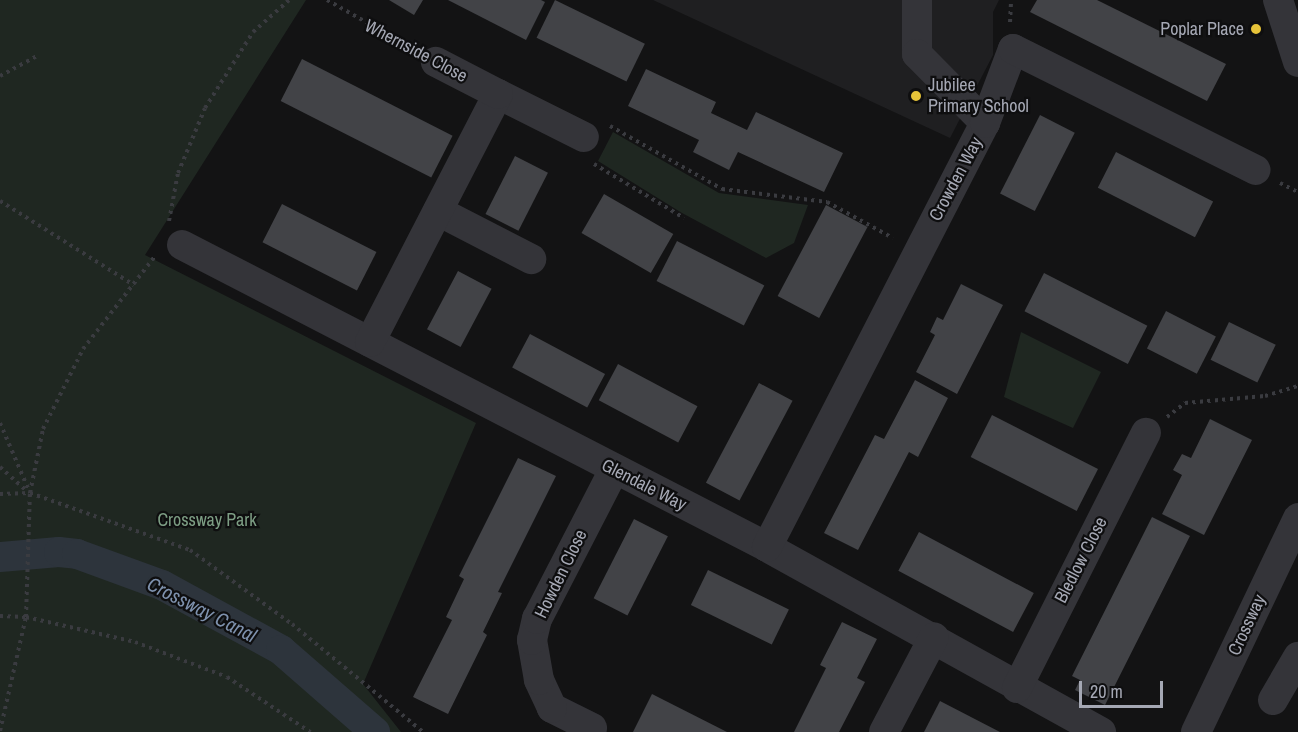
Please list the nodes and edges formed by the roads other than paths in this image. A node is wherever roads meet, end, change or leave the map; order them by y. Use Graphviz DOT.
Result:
graph roads {
  1 [pos="917,0"];
  2 [pos="1278,0"];
  3 [pos="436,62"];
  4 [pos="1298,62"];
  5 [pos="498,94"];
  6 [pos="985,123"];
  7 [pos="592,141"];
  8 [pos="1256,170"];
  9 [pos="438,211"];
  10 [pos="170,240"];
  11 [pos="531,259"];
  12 [pos="370,342"];
  13 [pos="1146,432"];
  14 [pos="614,470"];
  15 [pos="1298,518"];
  16 [pos="767,547"];
  17 [pos="934,637"];
  18 [pos="1298,657"];
  19 [pos="1017,688"];
  20 [pos="1273,700"];
  21 [pos="592,728"];
  22 [pos="884,732"];
  23 [pos="1101,732"];
  24 [pos="1197,732"];
  1 -- 6 [label="street"];
  2 -- 4 [label="street"];
  3 -- 5 [label="street, Whernside Close"];
  5 -- 7 [label="street, Whernside Close"];
  5 -- 9 [label="street"];
  6 -- 8 [label="street, Crowden Way"];
  6 -- 16 [label="street, Crowden Way"];
  9 -- 11 [label="street"];
  9 -- 12 [label="street"];
  10 -- 12 [label="street, Glendale Way"];
  12 -- 14 [label="street, Glendale Way"];
  13 -- 19 [label="street, Bledlow Close"];
  14 -- 16 [label="street, Glendale Way"];
  14 -- 21 [label="street, Howden Close"];
  15 -- 24 [label="street, Crossway"];
  16 -- 17 [label="street, Glendale Way"];
  17 -- 19 [label="street, Glendale Way"];
  17 -- 22 [label="street"];
  18 -- 20 [label="street"];
  19 -- 23 [label="street, Glendale Way"];
}
